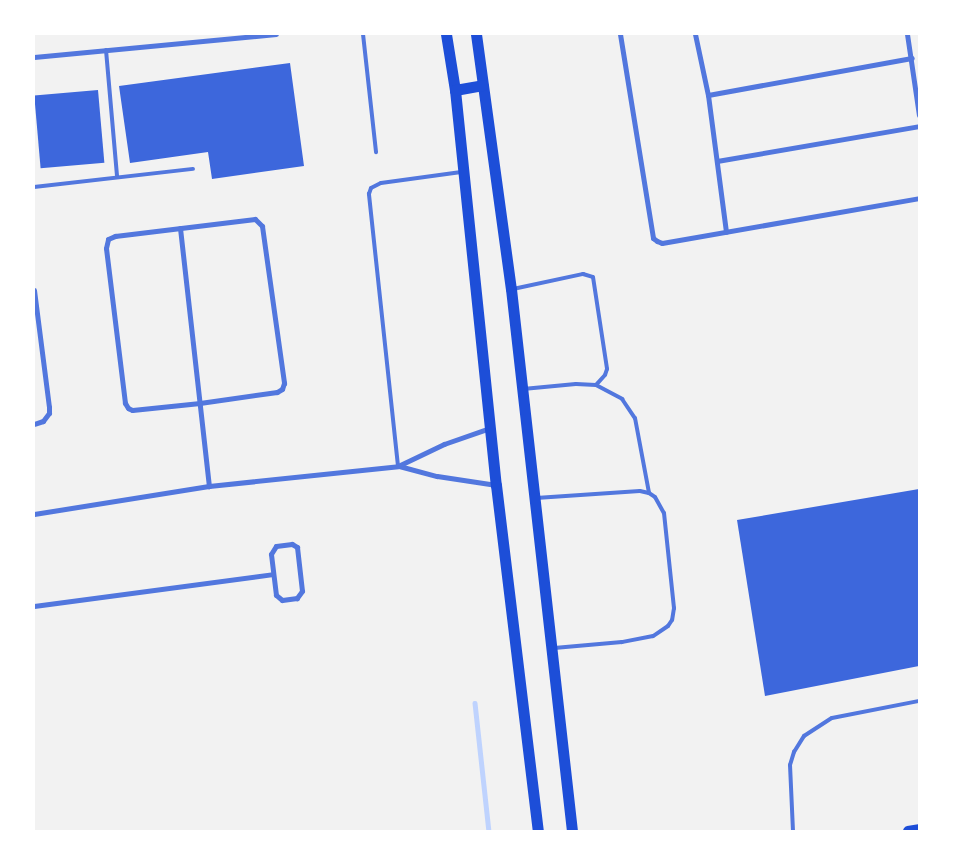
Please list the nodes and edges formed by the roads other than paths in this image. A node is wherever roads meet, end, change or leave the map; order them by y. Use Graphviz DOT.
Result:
graph roads {
  1 [pos="276,34"];
  2 [pos="363,34"];
  3 [pos="446,34"];
  4 [pos="476,34"];
  5 [pos="620,34"];
  6 [pos="695,34"];
  7 [pos="907,34"];
  8 [pos="106,50"];
  9 [pos="34,57"];
  10 [pos="912,58"];
  11 [pos="483,85"];
  12 [pos="455,90"];
  13 [pos="708,95"];
  14 [pos="919,115"];
  15 [pos="919,126"];
  16 [pos="376,152"];
  17 [pos="717,161"];
  18 [pos="193,169"];
  19 [pos="464,172"];
  20 [pos="117,177"];
  21 [pos="34,187"];
  22 [pos="919,198"];
  23 [pos="180,228"];
  24 [pos="726,232"];
  25 [pos="511,289"];
  26 [pos="34,290"];
  27 [pos="596,385"];
  28 [pos="521,389"];
  29 [pos="200,403"];
  30 [pos="34,424"];
  31 [pos="491,428"];
  32 [pos="398,466"];
  33 [pos="496,485"];
  34 [pos="209,486"];
  35 [pos="649,493"];
  36 [pos="534,498"];
  37 [pos="34,514"];
  38 [pos="273,574"];
  39 [pos="34,606"];
  40 [pos="551,648"];
  41 [pos="919,701"];
  42 [pos="919,830"];
  43 [pos="538,831"];
  44 [pos="572,831"];
  45 [pos="793,831"];
  46 [pos="908,831"];
  1 -- 8 [label="street"];
  2 -- 16 [label="lane"];
  3 -- 12 [label="highway"];
  4 -- 11 [label="highway"];
  5 -- 24 [label="street"];
  6 -- 13 [label="street"];
  7 -- 10 [label="street"];
  8 -- 9 [label="street"];
  8 -- 20 [label="lane"];
  10 -- 13 [label="street"];
  10 -- 14 [label="street"];
  11 -- 12 [label="highway"];
  11 -- 25 [label="highway"];
  12 -- 19 [label="highway"];
  13 -- 17 [label="street"];
  15 -- 17 [label="street"];
  17 -- 24 [label="street"];
  18 -- 20 [label="lane"];
  19 -- 31 [label="highway"];
  19 -- 32 [label="lane"];
  20 -- 21 [label="lane"];
  22 -- 24 [label="street"];
  23 -- 29 [label="street"];
  23 -- 29 [label="street"];
  23 -- 29 [label="street"];
  25 -- 27 [label="lane"];
  25 -- 28 [label="highway"];
  26 -- 30 [label="street"];
  27 -- 28 [label="lane"];
  27 -- 35 [label="lane"];
  28 -- 36 [label="highway"];
  29 -- 34 [label="street"];
  31 -- 32 [label="street"];
  31 -- 33 [label="highway"];
  32 -- 33 [label="street"];
  32 -- 34 [label="street"];
  33 -- 43 [label="highway"];
  34 -- 37 [label="street"];
  35 -- 36 [label="lane"];
  35 -- 40 [label="lane"];
  36 -- 40 [label="highway"];
  38 -- 38 [label="street"];
  38 -- 39 [label="street"];
  40 -- 44 [label="highway"];
  41 -- 45 [label="lane"];
  42 -- 46 [label="main road"];
}
